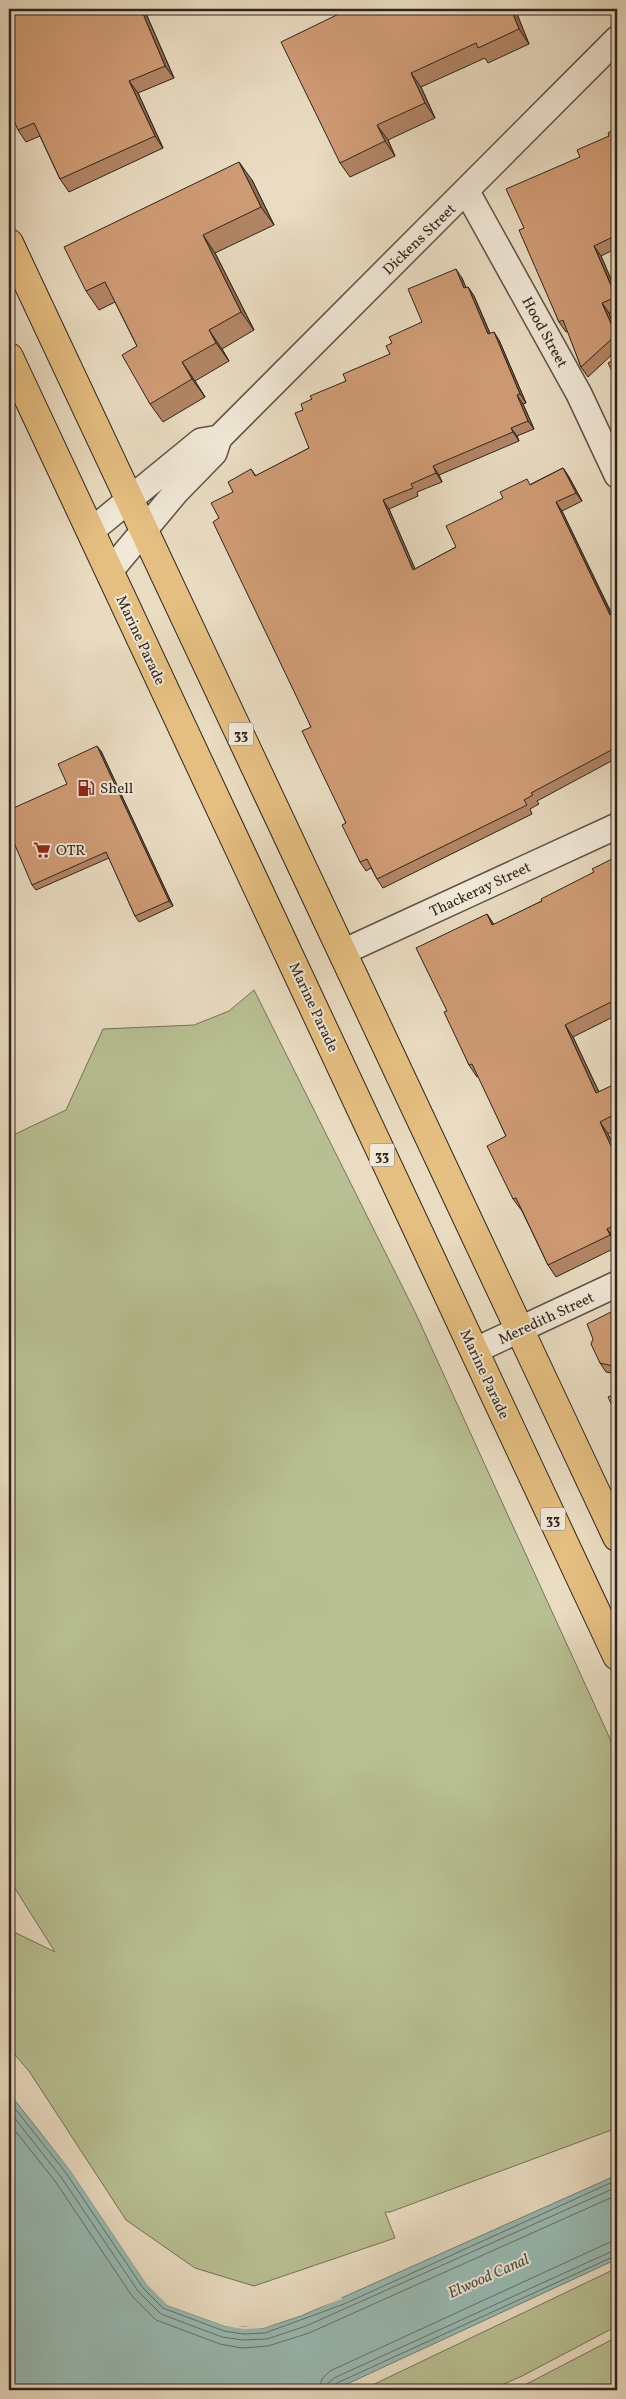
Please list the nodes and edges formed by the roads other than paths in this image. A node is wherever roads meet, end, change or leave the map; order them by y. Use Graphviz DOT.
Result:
graph roads {
  1 [pos="617,39"];
  2 [pos="467,192"];
  3 [pos="9,243"];
  4 [pos="9,358"];
  5 [pos="617,475"];
  6 [pos="171,481"];
  7 [pos="130,499"];
  8 [pos="144,529"];
  9 [pos="91,531"];
  10 [pos="110,571"];
  11 [pos="617,826"];
  12 [pos="343,952"];
  13 [pos="617,1284"];
  14 [pos="520,1330"];
  15 [pos="474,1352"];
  16 [pos="617,1537"];
  17 [pos="617,1656"];
  1 -- 2 [label="street, Dickens Street"];
  2 -- 5 [label="street, Hood Street"];
  2 -- 6 [label="street, Dickens Street"];
  3 -- 7 [label="main road, 33"];
  4 -- 9 [label="main road, Marine Parade / 33"];
  6 -- 7 [label="street, Dickens Street"];
  6 -- 8 [label="street, Dickens Street"];
  7 -- 8 [label="main road, 33"];
  7 -- 9 [label="street, Dickens Street"];
  8 -- 10 [label="street, Dickens Street"];
  8 -- 12 [label="main road, 33"];
  9 -- 10 [label="main road, Marine Parade / 33"];
  10 -- 15 [label="main road, Marine Parade / 33"];
  11 -- 12 [label="street, Thackeray Street"];
  12 -- 14 [label="main road, 33"];
  13 -- 14 [label="street, Meredith Street"];
  14 -- 15 [label="street, Meredith Street"];
  14 -- 16 [label="main road, 33"];
  15 -- 17 [label="main road, Marine Parade / 33"];
}
